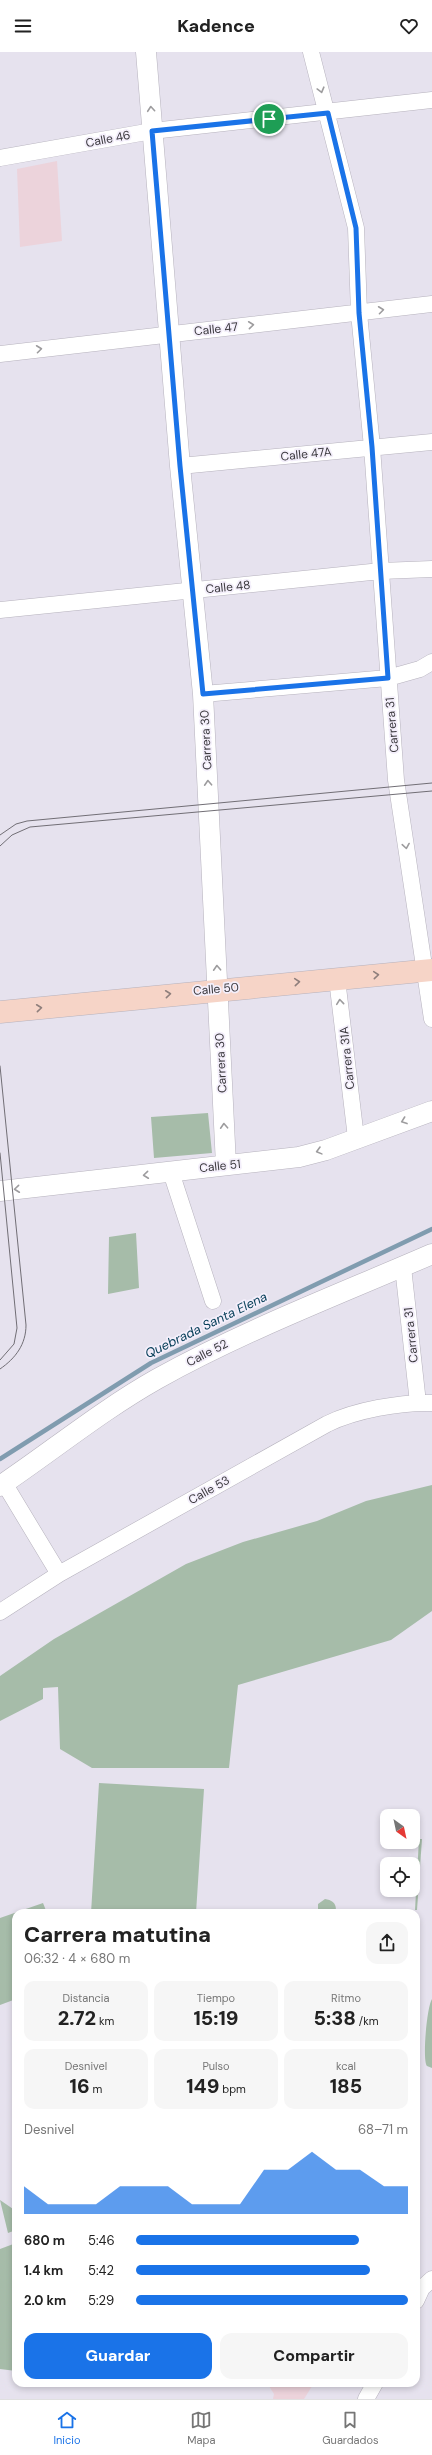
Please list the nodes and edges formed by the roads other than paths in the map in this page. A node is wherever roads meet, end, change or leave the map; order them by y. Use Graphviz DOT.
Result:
graph roads {
  1 [pos="146,52"];
  2 [pos="311,52"];
  3 [pos="432,100"];
  4 [pos="328,113"];
  5 [pos="152,131"];
  6 [pos="0,158"];
  7 [pos="432,304"];
  8 [pos="359,313"];
  9 [pos="170,334"];
  10 [pos="0,354"];
  11 [pos="432,442"];
  12 [pos="372,447"];
  13 [pos="180,466"];
  14 [pos="432,569"];
  15 [pos="381,571"];
  16 [pos="193,591"];
  17 [pos="0,610"];
  18 [pos="432,662"];
  19 [pos="388,678"];
  20 [pos="203,694"];
  21 [pos="428,970"];
  22 [pos="338,979"];
  23 [pos="218,989"];
  24 [pos="0,1012"];
  25 [pos="432,1019"];
  26 [pos="432,1110"];
  27 [pos="356,1138"];
  28 [pos="226,1165"];
  29 [pos="171,1172"];
  30 [pos="0,1191"];
  31 [pos="432,1254"];
  32 [pos="403,1267"];
  33 [pos="213,1301"];
  34 [pos="425,1403"];
  35 [pos="2,1485"];
  36 [pos="59,1574"];
  37 [pos="0,1612"];
  38 [pos="432,2279"];
  39 [pos="420,2292"];
  40 [pos="373,2387"];
  41 [pos="366,2399"];
  5 -- 1 [label="street, Carrera 30, one-way"];
  2 -- 4 [label="street, Carrera 31, one-way"];
  3 -- 4 [label="street, Calle 46"];
  4 -- 5 [label="street, Calle 46"];
  4 -- 8 [label="street, Carrera 31"];
  5 -- 6 [label="street, Calle 46"];
  5 -- 9 [label="street, Carrera 30"];
  8 -- 7 [label="street, Calle 47, one-way"];
  9 -- 8 [label="street, Calle 47, one-way"];
  8 -- 12 [label="street, Carrera 31"];
  10 -- 9 [label="street, Calle 47, one-way"];
  9 -- 13 [label="street, Carrera 30"];
  11 -- 12 [label="street, Calle 47A"];
  12 -- 13 [label="street, Calle 47A"];
  12 -- 15 [label="street, Carrera 31"];
  13 -- 16 [label="street, Carrera 30"];
  14 -- 15 [label="street, Calle 48"];
  15 -- 16 [label="street, Calle 48"];
  15 -- 19 [label="street, Carrera 31"];
  16 -- 17 [label="street, Calle 48"];
  16 -- 20 [label="street, Carrera 30"];
  18 -- 19 [label="street"];
  19 -- 20 [label="street"];
  19 -- 21 [label="street, Carrera 31, one-way"];
  23 -- 20 [label="street, Carrera 30, one-way"];
  22 -- 21 [label="main road, Calle 50, one-way"];
  21 -- 25 [label="street, Carrera 31"];
  23 -- 22 [label="main road, Calle 50, one-way"];
  27 -- 22 [label="street, Carrera 31A, one-way"];
  24 -- 23 [label="main road, Calle 50, one-way"];
  28 -- 23 [label="street, Carrera 30, one-way"];
  26 -- 27 [label="street, Calle 51, one-way"];
  27 -- 28 [label="street, Calle 51, one-way"];
  28 -- 29 [label="street, Calle 51"];
  29 -- 30 [label="street, Calle 51, one-way"];
  29 -- 33 [label="street"];
  31 -- 32 [label="street, Calle 52"];
  32 -- 34 [label="street, Carrera 31"];
  32 -- 35 [label="street, Calle 52"];
  34 -- 36 [label="street, Calle 53"];
  35 -- 36 [label="street"];
  36 -- 37 [label="street, Calle 53"];
  38 -- 39 [label="street"];
  40 -- 41 [label="street"];
}
